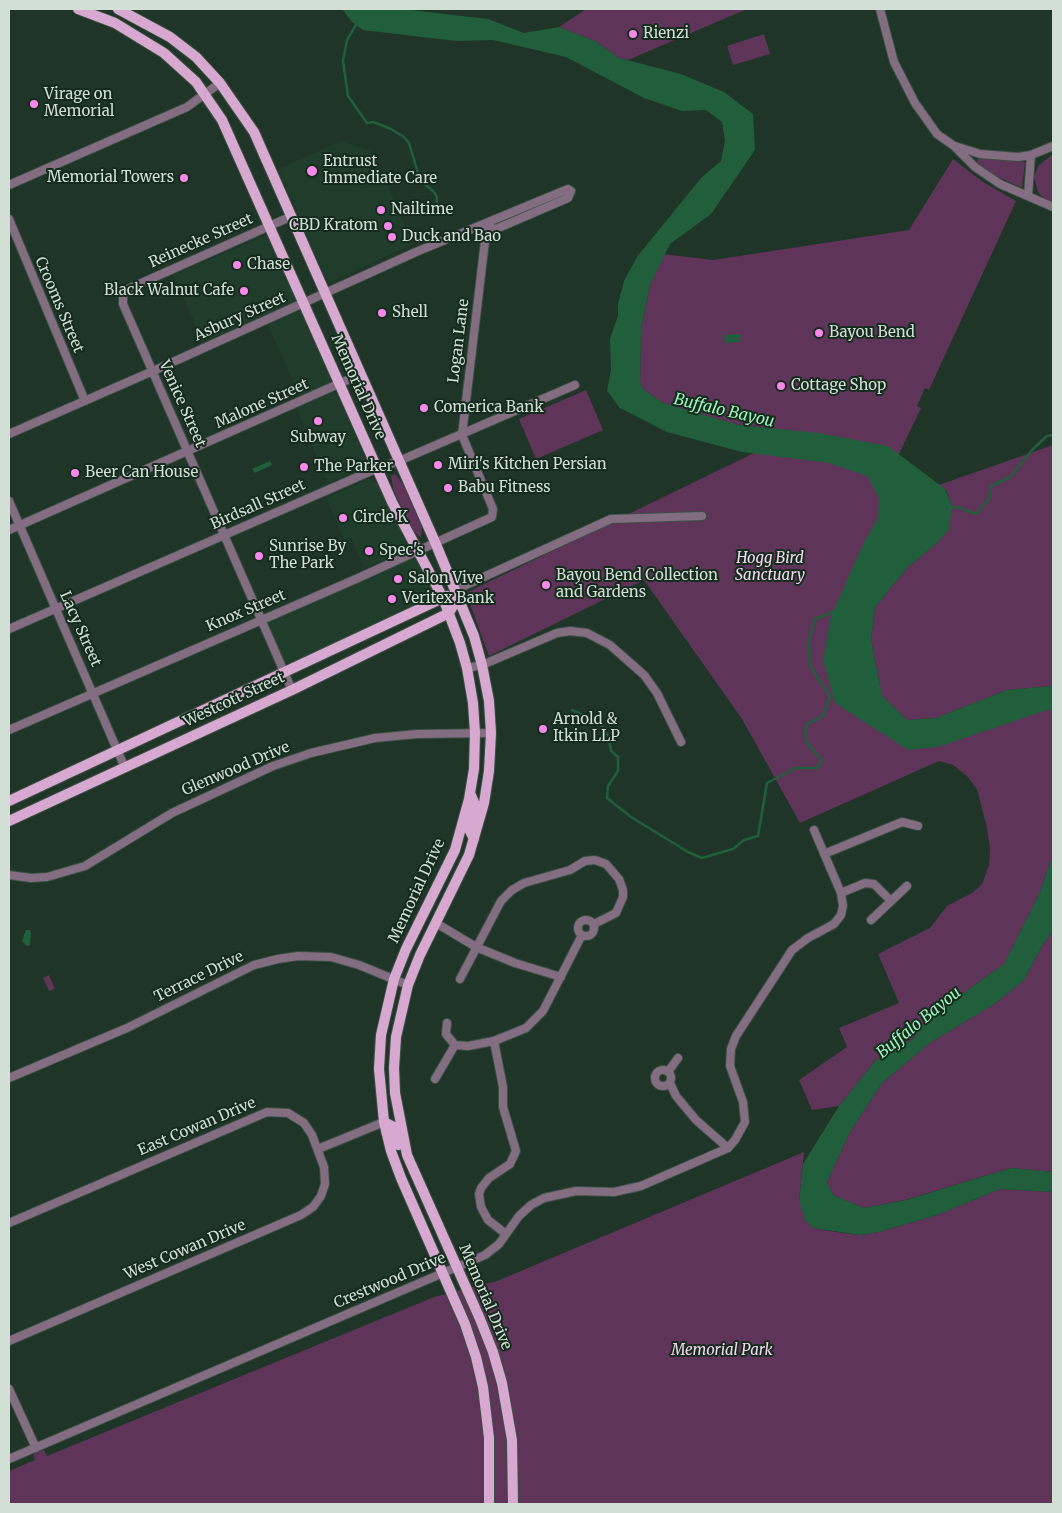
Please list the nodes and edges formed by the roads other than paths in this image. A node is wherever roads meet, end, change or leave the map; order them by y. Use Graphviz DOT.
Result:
graph roads {
  1 [pos="78,9"];
  2 [pos="118,9"];
  3 [pos="880,9"];
  4 [pos="220,83"];
  5 [pos="206,94"];
  6 [pos="954,146"];
  7 [pos="1053,146"];
  8 [pos="1031,155"];
  9 [pos="9,185"];
  10 [pos="1028,196"];
  11 [pos="537,206"];
  12 [pos="1053,207"];
  13 [pos="292,216"];
  14 [pos="9,219"];
  15 [pos="484,225"];
  16 [pos="271,226"];
  17 [pos="326,293"];
  18 [pos="122,294"];
  19 [pos="305,303"];
  20 [pos="152,371"];
  21 [pos="361,374"];
  22 [pos="340,384"];
  23 [pos="575,385"];
  24 [pos="85,401"];
  25 [pos="9,434"];
  26 [pos="462,435"];
  27 [pos="188,452"];
  28 [pos="399,461"];
  29 [pos="378,468"];
  30 [pos="9,501"];
  31 [pos="493,515"];
  32 [pos="702,516"];
  33 [pos="20,525"];
  34 [pos="9,530"];
  35 [pos="224,536"];
  36 [pos="435,542"];
  37 [pos="418,550"];
  38 [pos="456,590"];
  39 [pos="443,598"];
  40 [pos="56,608"];
  41 [pos="449,613"];
  42 [pos="261,620"];
  43 [pos="9,629"];
  44 [pos="358,639"];
  45 [pos="366,654"];
  46 [pos="482,665"];
  47 [pos="467,668"];
  48 [pos="284,673"];
  49 [pos="292,690"];
  50 [pos="93,693"];
  51 [pos="9,730"];
  52 [pos="475,733"];
  53 [pos="491,733"];
  54 [pos="681,742"];
  55 [pos="118,751"];
  56 [pos="125,768"];
  57 [pos="470,793"];
  58 [pos="9,802"];
  59 [pos="9,821"];
  60 [pos="918,826"];
  61 [pos="814,830"];
  62 [pos="474,839"];
  63 [pos="824,854"];
  64 [pos="9,875"];
  65 [pos="907,886"];
  66 [pos="841,893"];
  67 [pos="891,901"];
  68 [pos="422,917"];
  69 [pos="871,920"];
  70 [pos="436,923"];
  71 [pos="594,924"];
  72 [pos="582,935"];
  73 [pos="476,947"];
  74 [pos="561,977"];
  75 [pos="394,979"];
  76 [pos="460,979"];
  77 [pos="408,985"];
  78 [pos="447,1023"];
  79 [pos="381,1035"];
  80 [pos="396,1037"];
  81 [pos="494,1041"];
  82 [pos="454,1045"];
  83 [pos="678,1058"];
  84 [pos="668,1072"];
  85 [pos="9,1078"];
  86 [pos="435,1078"];
  87 [pos="670,1083"];
  88 [pos="384,1122"];
  89 [pos="728,1148"];
  90 [pos="318,1149"];
  91 [pos="408,1156"];
  92 [pos="9,1223"];
  93 [pos="506,1234"];
  94 [pos="457,1267"];
  95 [pos="443,1273"];
  96 [pos="9,1341"];
  97 [pos="9,1389"];
  98 [pos="36,1448"];
  99 [pos="9,1459"];
  100 [pos="489,1504"];
  101 [pos="513,1504"];
  1 -- 5 [label="main road, Memorial Drive"];
  2 -- 4 [label="main road, Memorial Drive"];
  3 -- 6 [label="street"];
  4 -- 5 [label="street"];
  4 -- 13 [label="main road, Memorial Drive"];
  5 -- 9 [label="street"];
  5 -- 16 [label="main road, Memorial Drive"];
  6 -- 8 [label="street"];
  6 -- 10 [label="street"];
  7 -- 8 [label="street"];
  8 -- 10 [label="street"];
  10 -- 12 [label="street"];
  11 -- 15 [label="street, Asbury Street"];
  13 -- 16 [label="street, Reinecke Street"];
  13 -- 17 [label="main road, Memorial Drive"];
  14 -- 24 [label="street, Crooms Street"];
  15 -- 17 [label="street, Asbury Street"];
  15 -- 26 [label="street, Logan Lane"];
  16 -- 18 [label="street, Reinecke Street"];
  16 -- 19 [label="main road, Memorial Drive"];
  17 -- 19 [label="street, Asbury Street"];
  17 -- 21 [label="main road, Memorial Drive"];
  18 -- 20 [label="street, Venice Street"];
  19 -- 20 [label="street, Asbury Street"];
  19 -- 22 [label="main road, Memorial Drive"];
  20 -- 24 [label="street, Asbury Street"];
  20 -- 27 [label="street, Venice Street"];
  21 -- 22 [label="street, Malone Street"];
  21 -- 28 [label="main road, Memorial Drive"];
  22 -- 27 [label="street, Malone Street"];
  22 -- 29 [label="main road, Memorial Drive"];
  23 -- 26 [label="street, Birdsall Street"];
  24 -- 25 [label="street, Asbury Street"];
  26 -- 28 [label="street, Birdsall Street"];
  26 -- 31 [label="street, Logan Lane"];
  27 -- 33 [label="street, Malone Street"];
  27 -- 35 [label="street, Venice Street"];
  28 -- 29 [label="street, Birdsall Street"];
  28 -- 36 [label="main road, Memorial Drive"];
  29 -- 35 [label="street, Birdsall Street"];
  29 -- 37 [label="main road, Memorial Drive"];
  30 -- 33 [label="street, Lacy Street"];
  31 -- 36 [label="street, Knox Street"];
  32 -- 38 [label="street, Westcott Street"];
  33 -- 34 [label="street, Malone Street"];
  33 -- 40 [label="street, Lacy Street"];
  35 -- 40 [label="street, Birdsall Street"];
  35 -- 42 [label="street, Venice Street"];
  36 -- 37 [label="street, Knox Street"];
  36 -- 38 [label="main road, Memorial Drive"];
  37 -- 39 [label="main road, Memorial Drive"];
  37 -- 42 [label="street, Knox Street"];
  38 -- 39 [label="main road, Westcott Street"];
  38 -- 41 [label="main road"];
  38 -- 46 [label="main road, Memorial Drive"];
  39 -- 41 [label="main road, Memorial Drive"];
  39 -- 44 [label="main road, Westcott Street"];
  40 -- 43 [label="street, Birdsall Street"];
  40 -- 50 [label="street, Lacy Street"];
  41 -- 45 [label="main road, Westcott Street"];
  41 -- 47 [label="main road, Memorial Drive"];
  42 -- 48 [label="street, Venice Street"];
  42 -- 50 [label="street, Knox Street"];
  44 -- 45 [label="main road"];
  44 -- 48 [label="main road, Westcott Street"];
  45 -- 49 [label="main road, Westcott Street"];
  46 -- 47 [label="street"];
  46 -- 53 [label="main road, Memorial Drive"];
  46 -- 54 [label="street"];
  47 -- 52 [label="main road, Memorial Drive"];
  48 -- 49 [label="street, Venice Street"];
  48 -- 55 [label="main road, Westcott Street"];
  49 -- 56 [label="main road, Westcott Street"];
  50 -- 51 [label="street, Knox Street"];
  50 -- 55 [label="street, Lacy Street"];
  52 -- 53 [label="street, Glenwood Drive"];
  52 -- 57 [label="main road, Memorial Drive"];
  52 -- 64 [label="street, Glenwood Drive"];
  53 -- 62 [label="main road, Memorial Drive"];
  55 -- 56 [label="street, Lacy Street"];
  55 -- 58 [label="main road, Westcott Street"];
  56 -- 59 [label="main road, Westcott Street"];
  57 -- 62 [label="main road"];
  57 -- 68 [label="main road, Memorial Drive"];
  60 -- 63 [label="street"];
  61 -- 63 [label="street"];
  62 -- 70 [label="main road, Memorial Drive"];
  63 -- 66 [label="street"];
  65 -- 67 [label="street"];
  66 -- 67 [label="street"];
  66 -- 89 [label="street"];
  67 -- 69 [label="street"];
  68 -- 70 [label="main road"];
  68 -- 75 [label="main road, Memorial Drive"];
  70 -- 73 [label="street"];
  70 -- 77 [label="main road, Memorial Drive"];
  71 -- 72 [label="street"];
  71 -- 72 [label="street"];
  71 -- 73 [label="street"];
  72 -- 74 [label="street"];
  73 -- 74 [label="street"];
  73 -- 76 [label="street"];
  74 -- 81 [label="street"];
  75 -- 77 [label="street, Terrace Drive"];
  75 -- 79 [label="main road, Memorial Drive"];
  75 -- 85 [label="street, Terrace Drive"];
  77 -- 80 [label="main road, Memorial Drive"];
  78 -- 82 [label="street"];
  79 -- 80 [label="main road"];
  79 -- 88 [label="main road, Memorial Drive"];
  80 -- 91 [label="main road, Memorial Drive"];
  81 -- 82 [label="street"];
  81 -- 93 [label="street"];
  82 -- 86 [label="street"];
  83 -- 84 [label="street"];
  84 -- 87 [label="street"];
  84 -- 87 [label="street"];
  87 -- 89 [label="street"];
  88 -- 90 [label="street"];
  88 -- 91 [label="main road"];
  88 -- 95 [label="main road, Memorial Drive"];
  89 -- 93 [label="street, Crestwood Drive"];
  90 -- 92 [label="street, East Cowan Drive"];
  90 -- 96 [label="street, West Cowan Drive"];
  91 -- 94 [label="main road, Memorial Drive"];
  93 -- 94 [label="street, Crestwood Drive"];
  94 -- 95 [label="street, Crestwood Drive"];
  94 -- 101 [label="main road, Memorial Drive"];
  95 -- 98 [label="street, Crestwood Drive"];
  95 -- 100 [label="main road, Memorial Drive"];
  97 -- 98 [label="street"];
  98 -- 99 [label="street, Crestwood Drive"];
}
